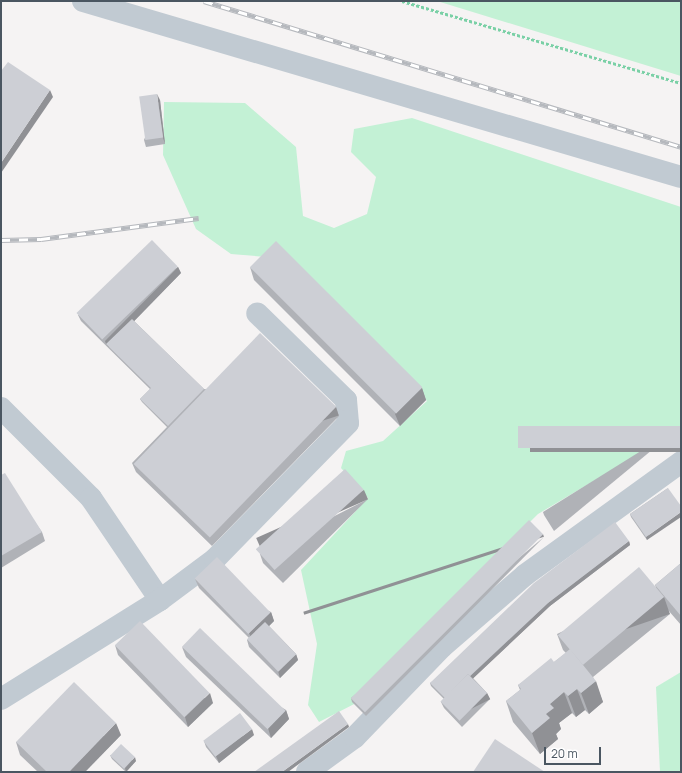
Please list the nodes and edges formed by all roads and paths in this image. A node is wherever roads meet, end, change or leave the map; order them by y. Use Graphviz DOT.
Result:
graph roads {
  1 [pos="83,1"];
  2 [pos="402,1"];
  3 [pos="681,83"];
  4 [pos="681,177"];
  5 [pos="257,313"];
  6 [pos="1,408"];
  7 [pos="681,462"];
  8 [pos="160,600"];
  9 [pos="1,699"];
  10 [pos="307,772"];
  1 -- 4 [label="lane"];
  2 -- 3 [label="path"];
  5 -- 8 [label="lane"];
  6 -- 8 [label="lane"];
  7 -- 10 [label="lane"];
  8 -- 9 [label="lane"];
}
